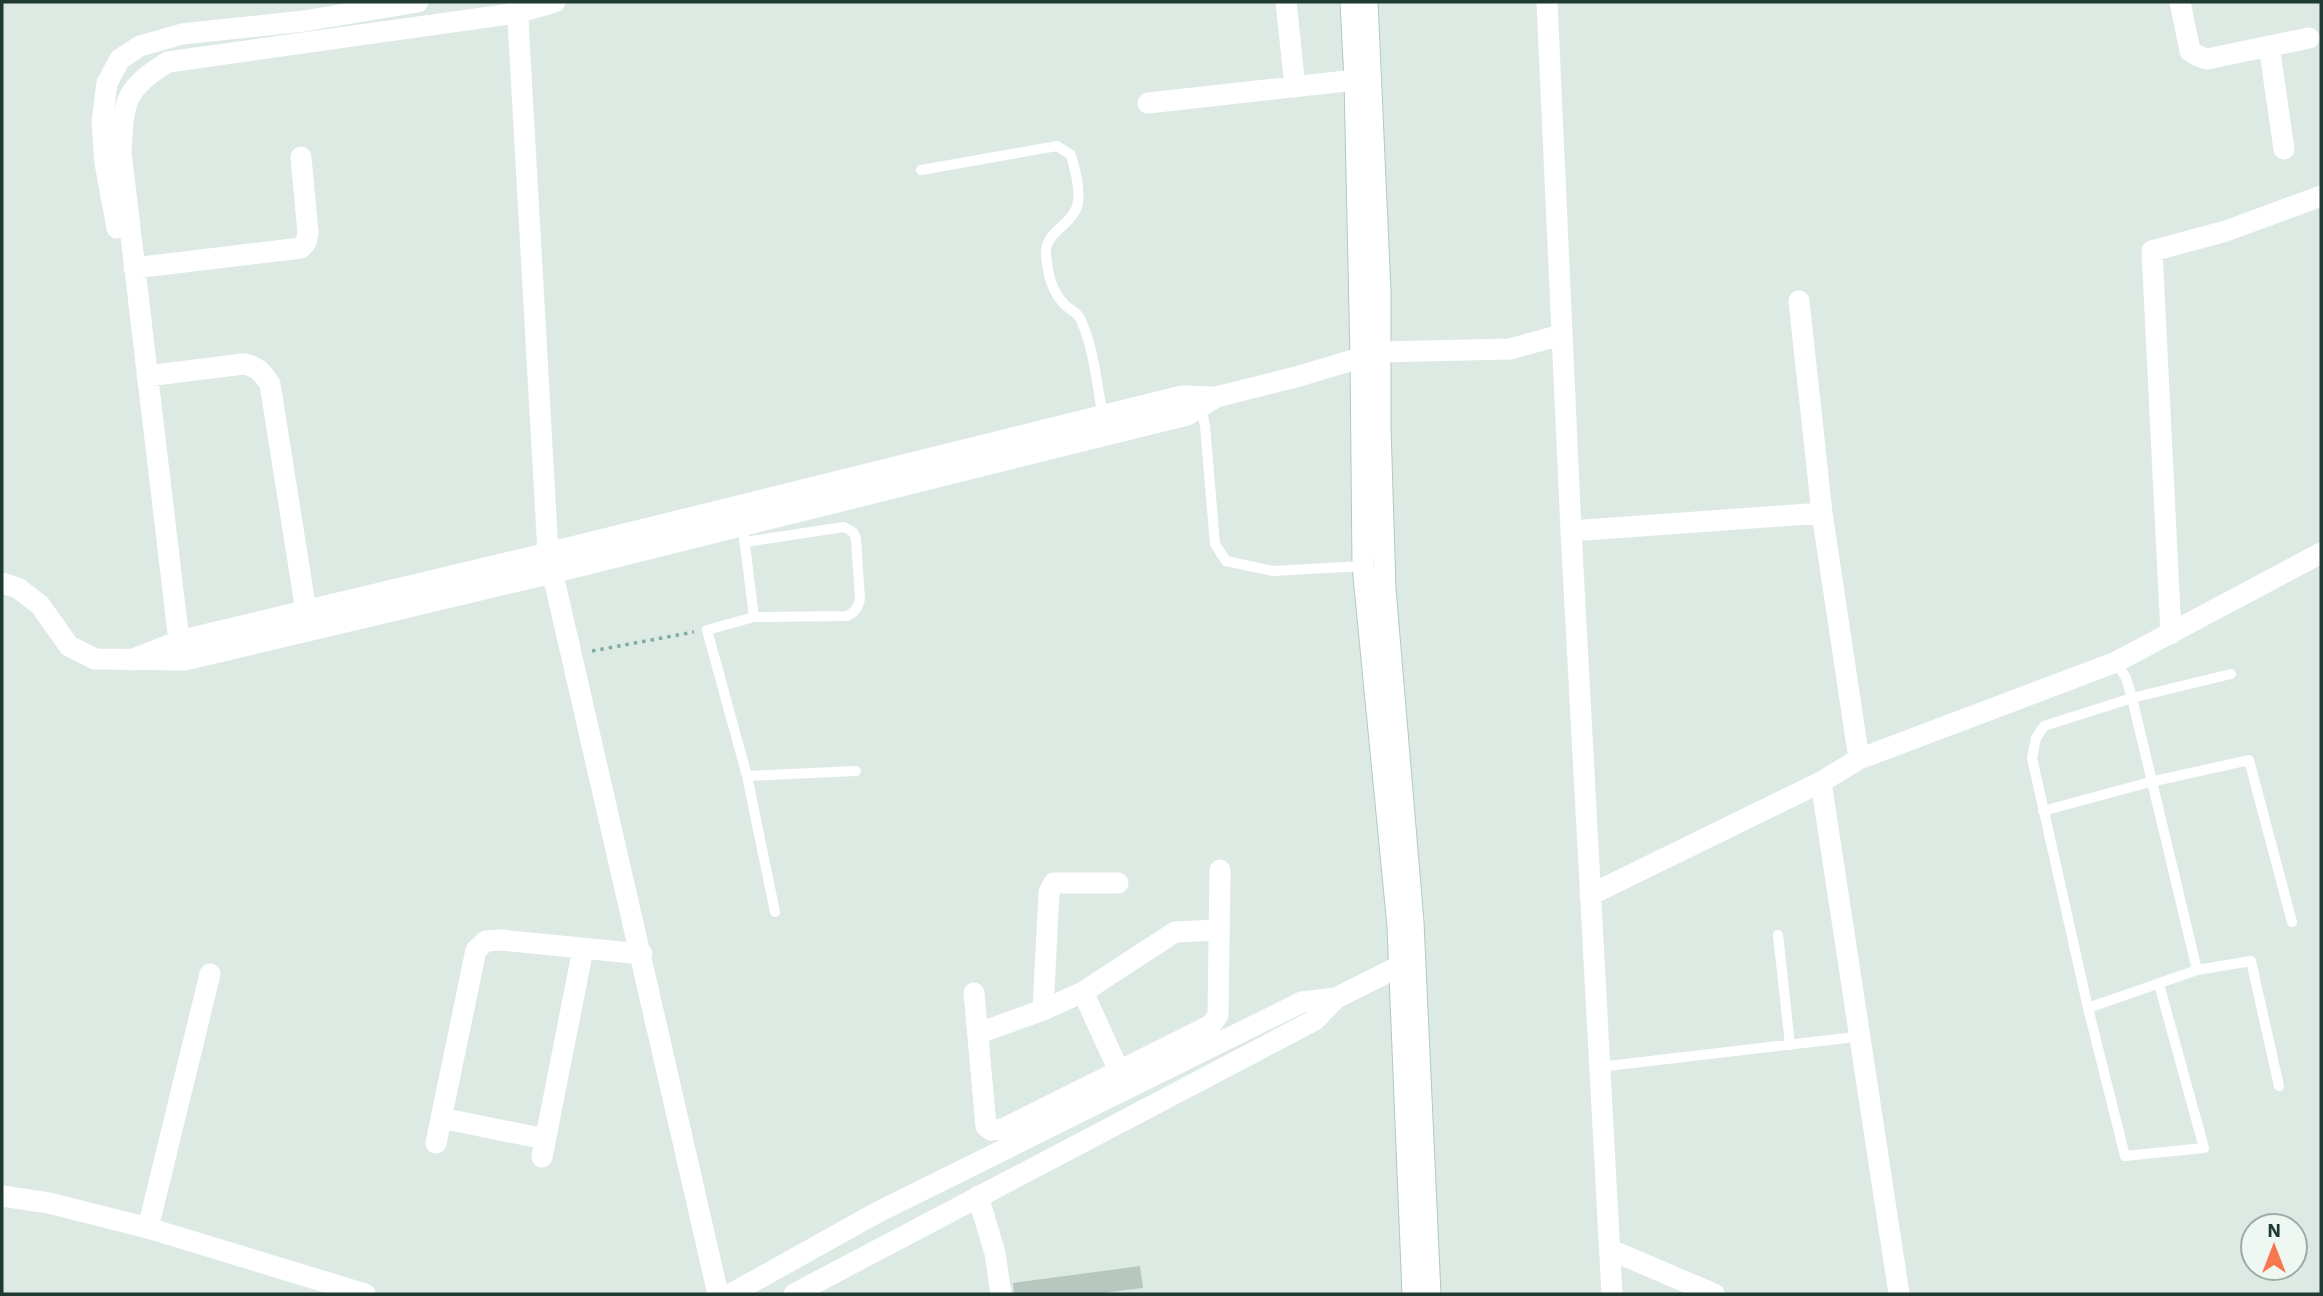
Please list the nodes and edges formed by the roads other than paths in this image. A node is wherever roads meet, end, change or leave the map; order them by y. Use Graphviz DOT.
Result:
graph roads {
  1 [pos="418,2"];
  2 [pos="555,2"];
  3 [pos="1286,2"];
  4 [pos="1351,2"];
  5 [pos="1367,2"];
  6 [pos="1547,2"];
  7 [pos="2180,2"];
  8 [pos="517,8"];
  9 [pos="2309,38"];
  10 [pos="2269,46"];
  11 [pos="1355,80"];
  12 [pos="1295,87"];
  13 [pos="1149,103"];
  14 [pos="2284,149"];
  15 [pos="300,157"];
  16 [pos="921,170"];
  17 [pos="2321,196"];
  18 [pos="134,268"];
  19 [pos="1798,301"];
  20 [pos="1562,335"];
  21 [pos="1371,355"];
  22 [pos="147,376"];
  23 [pos="1209,402"];
  24 [pos="1103,417"];
  25 [pos="153,426"];
  26 [pos="1822,513"];
  27 [pos="1571,531"];
  28 [pos="743,533"];
  29 [pos="2321,553"];
  30 [pos="550,563"];
  31 [pos="1363,566"];
  32 [pos="2,583"];
  33 [pos="306,611"];
  34 [pos="754,617"];
  35 [pos="2171,634"];
  36 [pos="179,641"];
  37 [pos="131,660"];
  38 [pos="2116,662"];
  39 [pos="2231,674"];
  40 [pos="2132,698"];
  41 [pos="1859,759"];
  42 [pos="856,771"];
  43 [pos="747,776"];
  44 [pos="1821,782"];
  45 [pos="2150,782"];
  46 [pos="2043,811"];
  47 [pos="1220,870"];
  48 [pos="1118,883"];
  49 [pos="1590,895"];
  50 [pos="775,912"];
  51 [pos="2292,922"];
  52 [pos="1218,930"];
  53 [pos="1778,935"];
  54 [pos="583,949"];
  55 [pos="642,954"];
  56 [pos="1407,962"];
  57 [pos="2197,970"];
  58 [pos="210,974"];
  59 [pos="2159,984"];
  60 [pos="1083,992"];
  61 [pos="974,993"];
  62 [pos="1336,998"];
  63 [pos="2088,1008"];
  64 [pos="1044,1010"];
  65 [pos="979,1033"];
  66 [pos="1847,1038"];
  67 [pos="1790,1045"];
  68 [pos="1599,1067"];
  69 [pos="1123,1080"];
  70 [pos="2279,1086"];
  71 [pos="1137,1111"];
  72 [pos="441,1118"];
  73 [pos="436,1143"];
  74 [pos="2,1196"];
  75 [pos="978,1196"];
  76 [pos="148,1228"];
  77 [pos="1611,1250"];
  78 [pos="365,1294"];
  79 [pos="718,1294"];
  80 [pos="731,1294"];
  81 [pos="794,1294"];
  82 [pos="1001,1294"];
  83 [pos="1413,1294"];
  84 [pos="1430,1294"];
  85 [pos="1612,1294"];
  86 [pos="1714,1294"];
  87 [pos="1899,1294"];
  1 -- 25 [label="street"];
  2 -- 8 [label="street"];
  3 -- 12 [label="street"];
  4 -- 11 [label="street"];
  5 -- 21 [label="street"];
  6 -- 20 [label="street"];
  7 -- 10 [label="street"];
  8 -- 18 [label="street"];
  8 -- 30 [label="street"];
  9 -- 10 [label="street"];
  10 -- 14 [label="street"];
  11 -- 12 [label="street"];
  11 -- 21 [label="street"];
  12 -- 13 [label="street"];
  15 -- 18 [label="street"];
  16 -- 24 [label="lane"];
  17 -- 35 [label="street"];
  18 -- 22 [label="street"];
  19 -- 26 [label="street"];
  20 -- 21 [label="street"];
  20 -- 27 [label="street"];
  21 -- 23 [label="street"];
  21 -- 31 [label="street"];
  21 -- 56 [label="street"];
  22 -- 25 [label="street"];
  22 -- 33 [label="street"];
  23 -- 24 [label="street"];
  23 -- 28 [label="street"];
  23 -- 31 [label="lane"];
  24 -- 30 [label="street"];
  25 -- 36 [label="street"];
  26 -- 27 [label="street"];
  26 -- 41 [label="street"];
  27 -- 49 [label="street"];
  28 -- 30 [label="street"];
  28 -- 34 [label="lane"];
  28 -- 34 [label="lane"];
  29 -- 35 [label="street"];
  30 -- 33 [label="street"];
  30 -- 37 [label="street"];
  30 -- 55 [label="street"];
  31 -- 56 [label="street"];
  32 -- 37 [label="street"];
  33 -- 36 [label="street"];
  34 -- 43 [label="lane"];
  35 -- 38 [label="street"];
  36 -- 37 [label="street"];
  38 -- 40 [label="lane"];
  38 -- 41 [label="street"];
  39 -- 40 [label="lane"];
  40 -- 45 [label="lane"];
  40 -- 46 [label="lane"];
  41 -- 44 [label="street"];
  42 -- 43 [label="lane"];
  43 -- 50 [label="lane"];
  44 -- 49 [label="street"];
  44 -- 87 [label="street"];
  45 -- 46 [label="lane"];
  45 -- 51 [label="lane"];
  45 -- 57 [label="lane"];
  46 -- 63 [label="lane"];
  47 -- 52 [label="street"];
  48 -- 64 [label="street"];
  49 -- 68 [label="street"];
  52 -- 60 [label="street"];
  52 -- 69 [label="street"];
  53 -- 67 [label="lane"];
  54 -- 55 [label="street"];
  54 -- 72 [label="street"];
  54 -- 72 [label="street"];
  55 -- 79 [label="street"];
  56 -- 62 [label="street"];
  56 -- 83 [label="street"];
  56 -- 84 [label="street"];
  57 -- 59 [label="lane"];
  57 -- 70 [label="lane"];
  58 -- 76 [label="street"];
  59 -- 63 [label="lane"];
  59 -- 63 [label="lane"];
  60 -- 64 [label="street"];
  60 -- 69 [label="street"];
  61 -- 65 [label="street"];
  62 -- 69 [label="street"];
  62 -- 71 [label="street"];
  64 -- 65 [label="street"];
  65 -- 69 [label="street"];
  66 -- 67 [label="lane"];
  67 -- 68 [label="lane"];
  68 -- 77 [label="street"];
  69 -- 71 [label="street"];
  69 -- 80 [label="street"];
  71 -- 75 [label="street"];
  72 -- 73 [label="street"];
  74 -- 76 [label="street"];
  75 -- 81 [label="street"];
  75 -- 82 [label="street"];
  76 -- 78 [label="street"];
  77 -- 85 [label="street"];
  77 -- 86 [label="street"];
}
